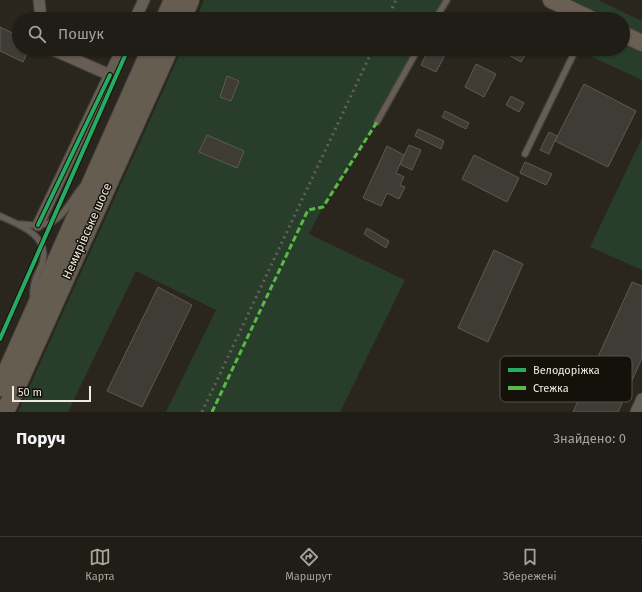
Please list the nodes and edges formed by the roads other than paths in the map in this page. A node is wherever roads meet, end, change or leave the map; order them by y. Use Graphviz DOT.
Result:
graph roads {
  1 [pos="38,0"];
  2 [pos="144,0"];
  3 [pos="173,0"];
  4 [pos="190,0"];
  5 [pos="447,0"];
  6 [pos="550,0"];
  7 [pos="40,12"];
  8 [pos="138,12"];
  9 [pos="168,12"];
  10 [pos="185,12"];
  11 [pos="439,12"];
  12 [pos="575,12"];
  13 [pos="630,37"];
  14 [pos="642,43"];
  15 [pos="67,56"];
  16 [pos="119,56"];
  17 [pos="148,56"];
  18 [pos="166,56"];
  19 [pos="414,56"];
  20 [pos="573,56"];
  21 [pos="110,75"];
  22 [pos="377,122"];
  23 [pos="525,154"];
  24 [pos="96,174"];
  25 [pos="0,216"];
  26 [pos="20,224"];
  27 [pos="38,225"];
  28 [pos="30,320"];
  29 [pos="0,387"];
  30 [pos="642,399"];
  31 [pos="5,412"];
  32 [pos="636,412"];
  1 -- 7 [label="street"];
  2 -- 8 [label="street"];
  3 -- 9 [label="main road"];
  4 -- 10 [label="main road"];
  5 -- 11 [label="lane"];
  6 -- 12 [label="street"];
  13 -- 14 [label="street"];
  15 -- 21 [label="street"];
  16 -- 21 [label="street"];
  17 -- 24 [label="main road, Немирівське шосе"];
  18 -- 31 [label="main road, Немирівське шосе"];
  19 -- 22 [label="lane"];
  20 -- 23 [label="lane"];
  21 -- 27 [label="street"];
  24 -- 27 [label="lane"];
  24 -- 28 [label="main road, Немирівське шосе"];
  25 -- 26 [label="lane"];
  26 -- 27 [label="lane"];
  26 -- 28 [label="lane"];
  28 -- 29 [label="main road, Немирівське шосе"];
  30 -- 32 [label="street"];
}
